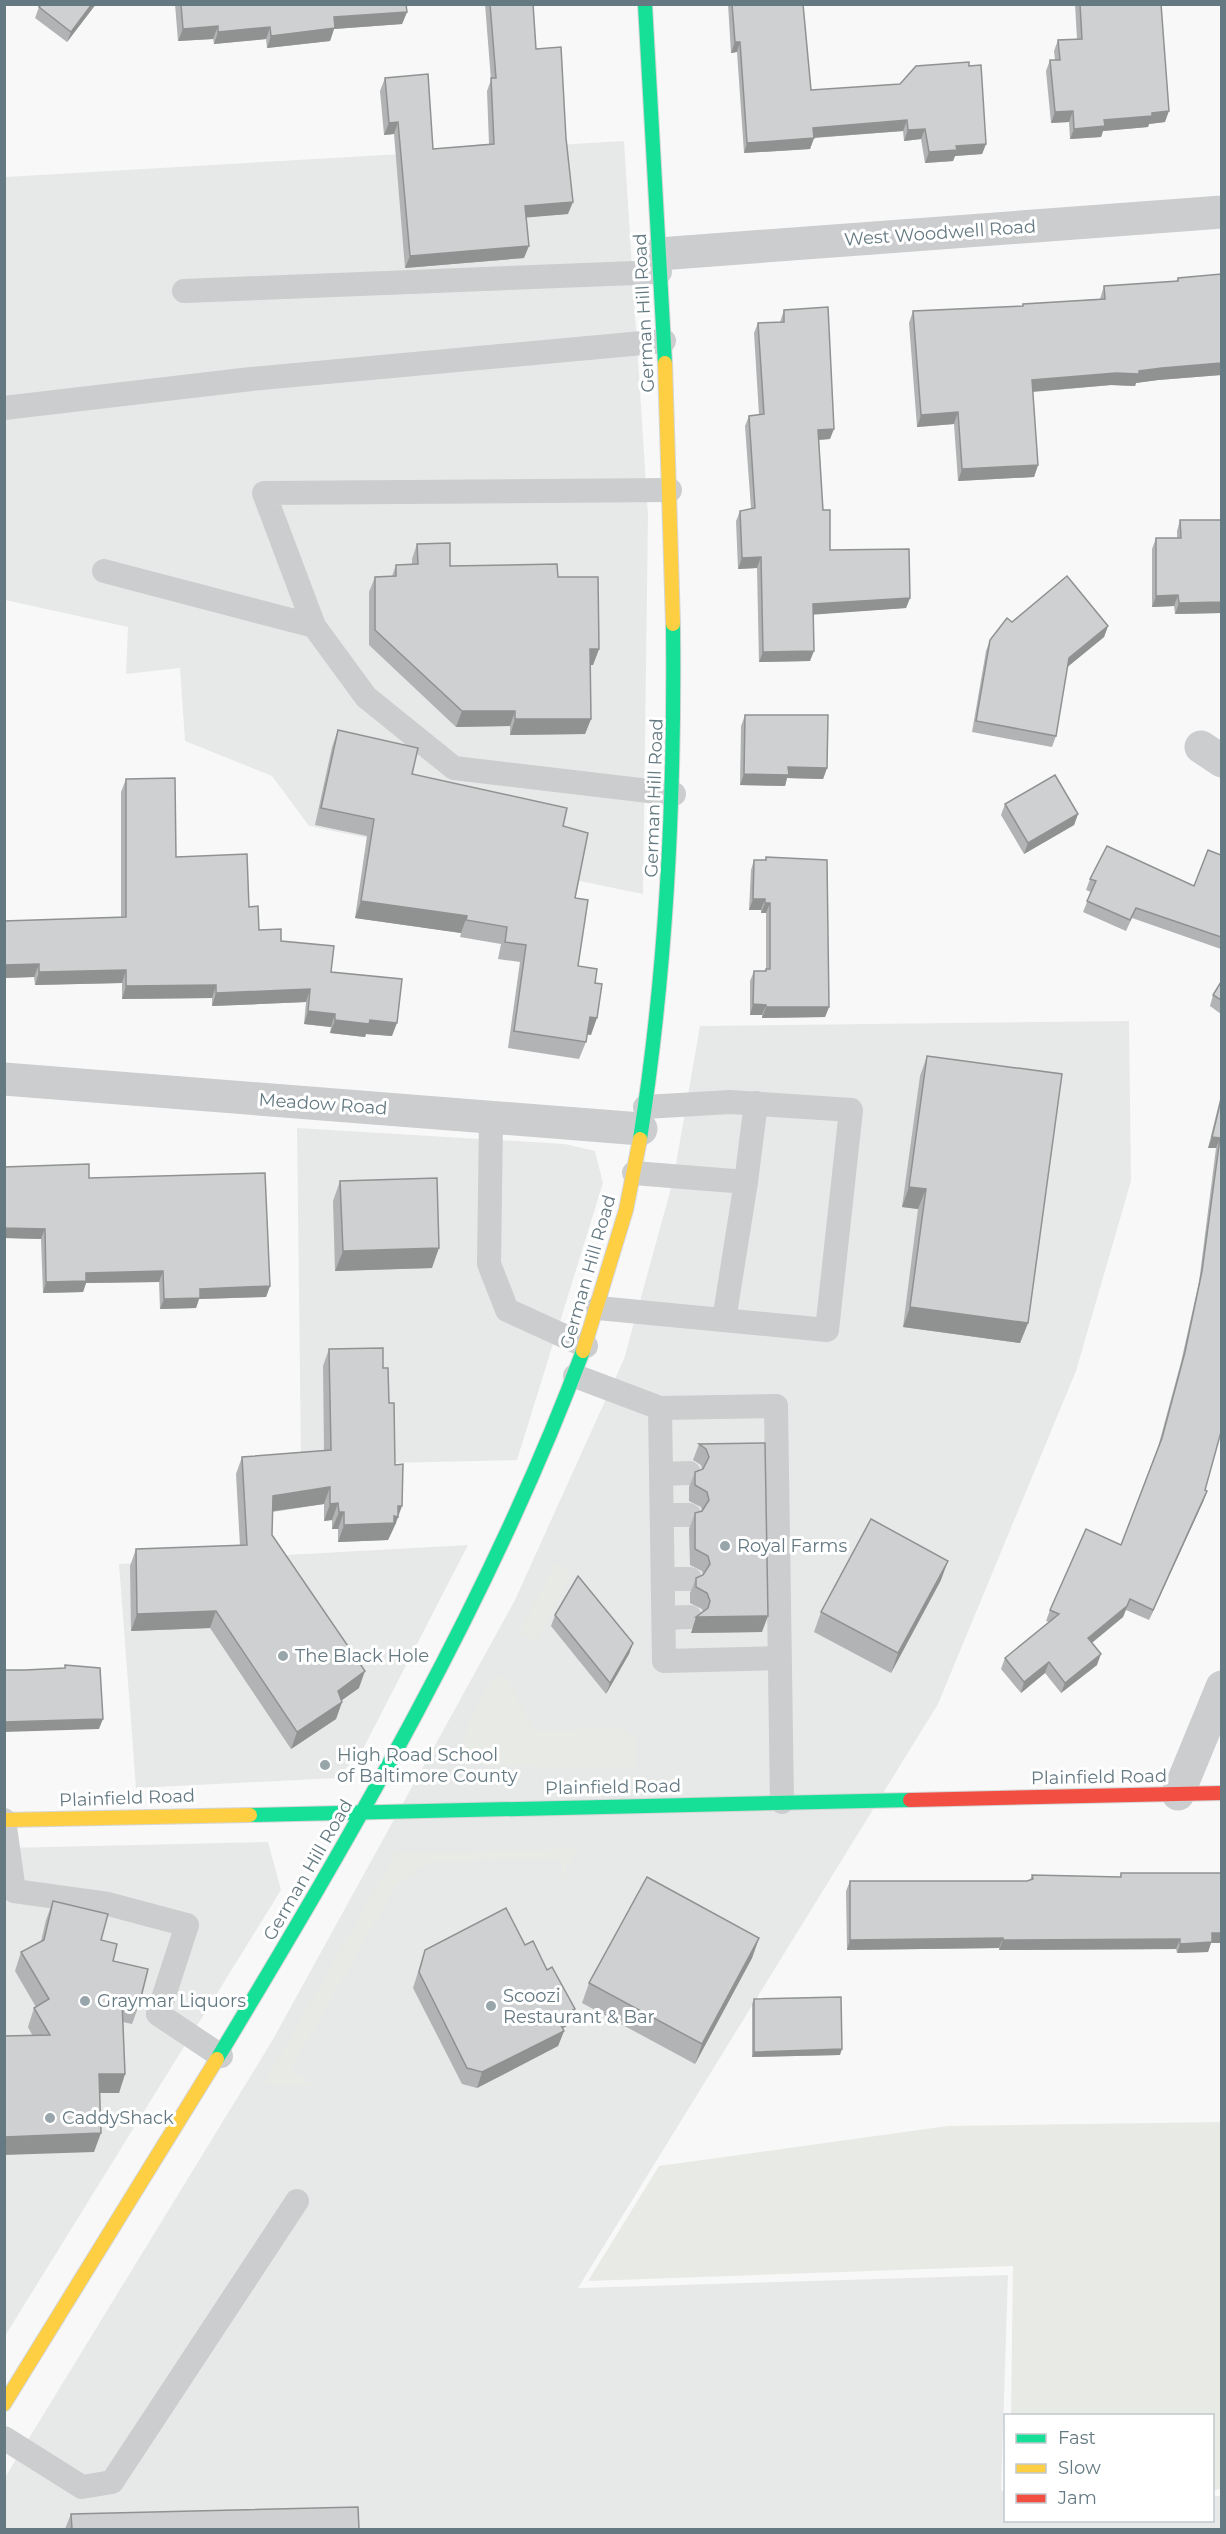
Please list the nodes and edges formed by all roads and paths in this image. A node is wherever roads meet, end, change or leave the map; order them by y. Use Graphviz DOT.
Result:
graph roads {
  1 [pos="645,4"];
  2 [pos="1221,212"];
  3 [pos="659,263"];
  4 [pos="184,291"];
  5 [pos="664,341"];
  6 [pos="4,408"];
  7 [pos="670,490"];
  8 [pos="104,571"];
  9 [pos="314,626"];
  10 [pos="674,794"];
  11 [pos="4,1079"];
  12 [pos="756,1104"];
  13 [pos="491,1117"];
  14 [pos="643,1118"];
  15 [pos="634,1173"];
  16 [pos="746,1182"];
  17 [pos="598,1308"];
  18 [pos="724,1320"];
  19 [pos="586,1346"];
  20 [pos="575,1376"];
  21 [pos="660,1408"];
  22 [pos="689,1473"];
  23 [pos="662,1474"];
  24 [pos="662,1515"];
  25 [pos="689,1515"];
  26 [pos="663,1579"];
  27 [pos="690,1579"];
  28 [pos="690,1617"];
  29 [pos="664,1618"];
  30 [pos="779,1658"];
  31 [pos="1221,1687"];
  32 [pos="1221,1793"];
  33 [pos="1178,1794"];
  34 [pos="782,1802"];
  35 [pos="364,1810"];
  36 [pos="4,1820"];
  37 [pos="221,2056"];
  38 [pos="297,2201"];
  39 [pos="4,2404"];
  40 [pos="4,2438"];
  1 -- 3 [label="street, German Hill Road"];
  2 -- 3 [label="street, West Woodwell Road"];
  3 -- 4 [label="lane"];
  3 -- 5 [label="street, German Hill Road"];
  5 -- 6 [label="lane"];
  5 -- 7 [label="street, German Hill Road"];
  7 -- 9 [label="lane"];
  7 -- 10 [label="street, German Hill Road"];
  8 -- 9 [label="lane"];
  9 -- 10 [label="lane"];
  10 -- 14 [label="street, German Hill Road"];
  11 -- 13 [label="street, Meadow Road"];
  12 -- 14 [label="lane"];
  12 -- 16 [label="lane"];
  12 -- 18 [label="lane"];
  13 -- 14 [label="street, Meadow Road"];
  13 -- 19 [label="lane"];
  14 -- 15 [label="street, German Hill Road"];
  15 -- 16 [label="lane"];
  15 -- 17 [label="street, German Hill Road"];
  16 -- 18 [label="lane"];
  17 -- 18 [label="lane"];
  17 -- 19 [label="street, German Hill Road"];
  19 -- 20 [label="street, German Hill Road"];
  20 -- 21 [label="lane"];
  20 -- 35 [label="street, German Hill Road"];
  21 -- 23 [label="lane"];
  21 -- 30 [label="lane"];
  22 -- 23 [label="lane"];
  23 -- 24 [label="lane"];
  24 -- 25 [label="lane"];
  24 -- 26 [label="lane"];
  26 -- 27 [label="lane"];
  26 -- 29 [label="lane"];
  28 -- 29 [label="lane"];
  29 -- 30 [label="lane"];
  30 -- 34 [label="lane"];
  31 -- 33 [label="street"];
  32 -- 33 [label="street, Plainfield Road"];
  33 -- 34 [label="street, Plainfield Road"];
  34 -- 35 [label="street, Plainfield Road"];
  35 -- 36 [label="street, Plainfield Road"];
  35 -- 37 [label="street, German Hill Road"];
  36 -- 37 [label="lane"];
  37 -- 39 [label="street, German Hill Road"];
  38 -- 40 [label="lane"];
}
